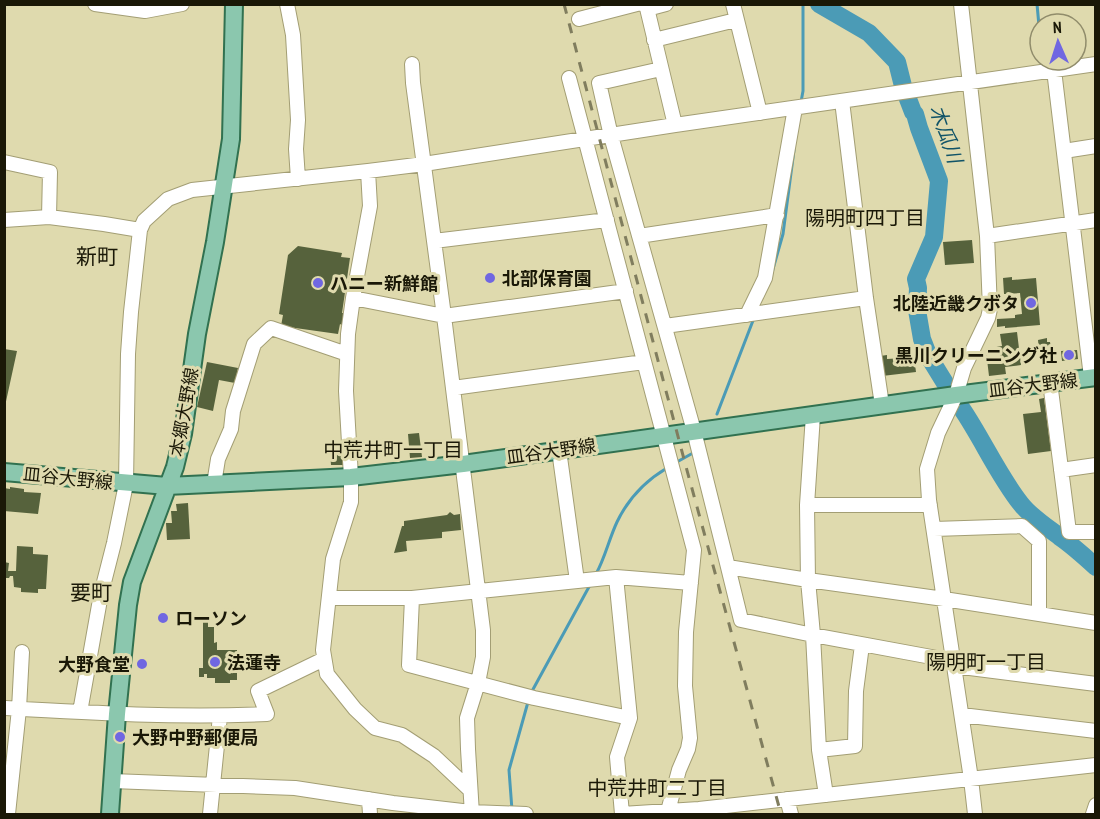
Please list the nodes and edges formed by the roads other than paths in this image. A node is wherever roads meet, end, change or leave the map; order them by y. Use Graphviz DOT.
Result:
graph roads {
  1 [pos="95,4"];
  2 [pos="182,4"];
  3 [pos="234,4"];
  4 [pos="287,4"];
  5 [pos="666,4"];
  6 [pos="733,4"];
  7 [pos="961,4"];
  8 [pos="644,6"];
  9 [pos="579,19"];
  10 [pos="736,20"];
  11 [pos="654,39"];
  12 [pos="412,64"];
  13 [pos="661,69"];
  14 [pos="1040,72"];
  15 [pos="1054,72"];
  16 [pos="569,78"];
  17 [pos="969,82"];
  18 [pos="842,101"];
  19 [pos="795,108"];
  20 [pos="760,113"];
  21 [pos="675,125"];
  22 [pos="611,136"];
  23 [pos="586,140"];
  24 [pos="1095,146"];
  25 [pos="1064,151"];
  26 [pos="4,162"];
  27 [pos="424,164"];
  28 [pos="368,171"];
  29 [pos="298,179"];
  30 [pos="224,186"];
  31 [pos="777,215"];
  32 [pos="49,217"];
  33 [pos="4,220"];
  34 [pos="607,220"];
  35 [pos="1095,220"];
  36 [pos="1073,224"];
  37 [pos="140,230"];
  38 [pos="639,236"];
  39 [pos="987,236"];
  40 [pos="434,241"];
  41 [pos="1095,290"];
  42 [pos="626,291"];
  43 [pos="1081,291"];
  44 [pos="353,298"];
  45 [pos="866,298"];
  46 [pos="747,315"];
  47 [pos="444,316"];
  48 [pos="665,326"];
  49 [pos="347,354"];
  50 [pos="644,362"];
  51 [pos="1093,377"];
  52 [pos="1050,382"];
  53 [pos="453,388"];
  54 [pos="956,395"];
  55 [pos="882,405"];
  56 [pos="813,415"];
  57 [pos="694,431"];
  58 [pos="664,436"];
  59 [pos="559,450"];
  60 [pos="463,464"];
  61 [pos="1095,465"];
  62 [pos="1060,470"];
  63 [pos="4,472"];
  64 [pos="351,477"];
  65 [pos="126,484"];
  66 [pos="214,484"];
  67 [pos="167,486"];
  68 [pos="807,505"];
  69 [pos="930,505"];
  70 [pos="934,529"];
  71 [pos="1095,532"];
  72 [pos="728,567"];
  73 [pos="616,577"];
  74 [pos="588,579"];
  75 [pos="808,580"];
  76 [pos="691,583"];
  77 [pos="478,590"];
  78 [pos="329,598"];
  79 [pos="412,598"];
  80 [pos="944,599"];
  81 [pos="1039,614"];
  82 [pos="1095,623"];
  83 [pos="813,636"];
  84 [pos="862,645"];
  85 [pos="22,652"];
  86 [pos="324,659"];
  87 [pos="954,664"];
  88 [pos="478,683"];
  89 [pos="1095,684"];
  90 [pos="4,708"];
  91 [pos="19,709"];
  92 [pos="80,712"];
  93 [pos="117,714"];
  94 [pos="962,715"];
  95 [pos="220,716"];
  96 [pos="630,718"];
  97 [pos="1095,731"];
  98 [pos="819,750"];
  99 [pos="1095,765"];
  100 [pos="971,779"];
  101 [pos="112,781"];
  102 [pos="213,785"];
  103 [pos="471,790"];
  104 [pos="826,795"];
  105 [pos="369,799"];
  106 [pos="787,799"];
  107 [pos="1095,805"];
  108 [pos="668,811"];
  109 [pos="699,812"];
  110 [pos="472,813"];
  111 [pos="8,814"];
  112 [pos="110,814"];
  113 [pos="210,814"];
  114 [pos="370,814"];
  115 [pos="507,814"];
  116 [pos="519,814"];
  117 [pos="526,814"];
  118 [pos="622,814"];
  119 [pos="791,814"];
  120 [pos="975,814"];
  121 [pos="1093,814"];
  1 -- 2 [label="street"];
  3 -- 30 [label="main road, 本郷大野線"];
  4 -- 29 [label="street"];
  5 -- 8 [label="street"];
  6 -- 10 [label="street"];
  7 -- 17 [label="street"];
  8 -- 9 [label="street"];
  8 -- 11 [label="street"];
  10 -- 11 [label="street"];
  10 -- 20 [label="street"];
  11 -- 13 [label="street"];
  12 -- 27 [label="street"];
  13 -- 21 [label="street"];
  13 -- 22 [label="street"];
  14 -- 17 [label="street"];
  15 -- 25 [label="street"];
  16 -- 23 [label="street"];
  17 -- 18 [label="street"];
  17 -- 39 [label="street"];
  18 -- 19 [label="street"];
  18 -- 45 [label="street"];
  19 -- 20 [label="street"];
  19 -- 31 [label="street"];
  20 -- 21 [label="street"];
  21 -- 22 [label="street"];
  22 -- 23 [label="street"];
  22 -- 38 [label="street"];
  23 -- 27 [label="street"];
  23 -- 34 [label="street"];
  24 -- 25 [label="street"];
  25 -- 36 [label="street"];
  26 -- 32 [label="street"];
  27 -- 28 [label="street"];
  27 -- 40 [label="street"];
  28 -- 29 [label="street"];
  28 -- 44 [label="street"];
  29 -- 30 [label="street"];
  30 -- 37 [label="street"];
  30 -- 67 [label="main road, 本郷大野線"];
  31 -- 38 [label="street"];
  31 -- 46 [label="street"];
  32 -- 33 [label="street"];
  32 -- 37 [label="street"];
  34 -- 40 [label="street"];
  34 -- 42 [label="street"];
  35 -- 36 [label="street"];
  36 -- 39 [label="street"];
  36 -- 43 [label="street"];
  37 -- 65 [label="street"];
  38 -- 48 [label="street"];
  39 -- 54 [label="street"];
  40 -- 47 [label="street"];
  41 -- 43 [label="street"];
  42 -- 47 [label="street"];
  42 -- 50 [label="street"];
  43 -- 51 [label="street"];
  44 -- 47 [label="street"];
  44 -- 49 [label="street"];
  45 -- 46 [label="street"];
  45 -- 55 [label="street"];
  46 -- 48 [label="street"];
  47 -- 53 [label="street"];
  48 -- 57 [label="street"];
  49 -- 64 [label="street"];
  49 -- 66 [label="street"];
  50 -- 53 [label="street"];
  50 -- 58 [label="street"];
  51 -- 52 [label="main road, 皿谷大野線"];
  52 -- 54 [label="main road, 皿谷大野線"];
  52 -- 62 [label="street"];
  53 -- 60 [label="street"];
  54 -- 55 [label="main road, 皿谷大野線"];
  54 -- 69 [label="street"];
  55 -- 56 [label="main road, 皿谷大野線"];
  56 -- 57 [label="main road, 皿谷大野線"];
  56 -- 68 [label="street"];
  57 -- 58 [label="main road, 皿谷大野線"];
  57 -- 72 [label="street"];
  58 -- 59 [label="main road, 皿谷大野線"];
  58 -- 76 [label="street"];
  59 -- 60 [label="main road, 皿谷大野線"];
  59 -- 74 [label="street"];
  60 -- 64 [label="main road, 皿谷大野線"];
  60 -- 77 [label="street"];
  61 -- 62 [label="street"];
  62 -- 71 [label="street"];
  63 -- 65 [label="main road, 皿谷大野線"];
  64 -- 66 [label="main road, 皿谷大野線"];
  64 -- 78 [label="street"];
  65 -- 67 [label="main road, 皿谷大野線"];
  65 -- 92 [label="street"];
  66 -- 67 [label="main road, 皿谷大野線"];
  67 -- 93 [label="main road, 本郷大野線"];
  68 -- 69 [label="street"];
  68 -- 75 [label="street"];
  69 -- 70 [label="street"];
  70 -- 80 [label="street"];
  70 -- 81 [label="street"];
  72 -- 75 [label="street"];
  72 -- 83 [label="street"];
  73 -- 74 [label="street"];
  73 -- 76 [label="street"];
  73 -- 96 [label="street"];
  74 -- 77 [label="street"];
  75 -- 80 [label="street"];
  75 -- 83 [label="street"];
  76 -- 108 [label="street"];
  77 -- 79 [label="street"];
  77 -- 88 [label="street"];
  78 -- 79 [label="street"];
  78 -- 86 [label="street"];
  79 -- 88 [label="street"];
  80 -- 81 [label="street"];
  80 -- 87 [label="street"];
  81 -- 82 [label="street"];
  83 -- 84 [label="street"];
  83 -- 98 [label="street"];
  84 -- 87 [label="street"];
  84 -- 98 [label="street"];
  85 -- 91 [label="street"];
  86 -- 95 [label="street"];
  86 -- 103 [label="street"];
  87 -- 89 [label="street"];
  87 -- 94 [label="street"];
  88 -- 96 [label="street"];
  88 -- 103 [label="street"];
  90 -- 91 [label="street"];
  91 -- 92 [label="street"];
  91 -- 111 [label="street"];
  92 -- 93 [label="street"];
  93 -- 95 [label="street"];
  93 -- 101 [label="main road, 本郷大野線"];
  94 -- 97 [label="street"];
  94 -- 100 [label="street"];
  95 -- 102 [label="street"];
  96 -- 118 [label="street"];
  98 -- 104 [label="street"];
  99 -- 100 [label="street"];
  100 -- 104 [label="street"];
  100 -- 120 [label="street"];
  101 -- 102 [label="street"];
  101 -- 112 [label="main road, 本郷大野線"];
  102 -- 105 [label="street"];
  102 -- 113 [label="street"];
  103 -- 110 [label="street"];
  104 -- 106 [label="street"];
  105 -- 110 [label="street"];
  105 -- 114 [label="street"];
  106 -- 109 [label="street"];
  106 -- 119 [label="street"];
  107 -- 121 [label="street"];
  108 -- 109 [label="street"];
  108 -- 118 [label="street"];
  110 -- 115 [label="street"];
  115 -- 116 [label="street"];
  116 -- 117 [label="street"];
}
